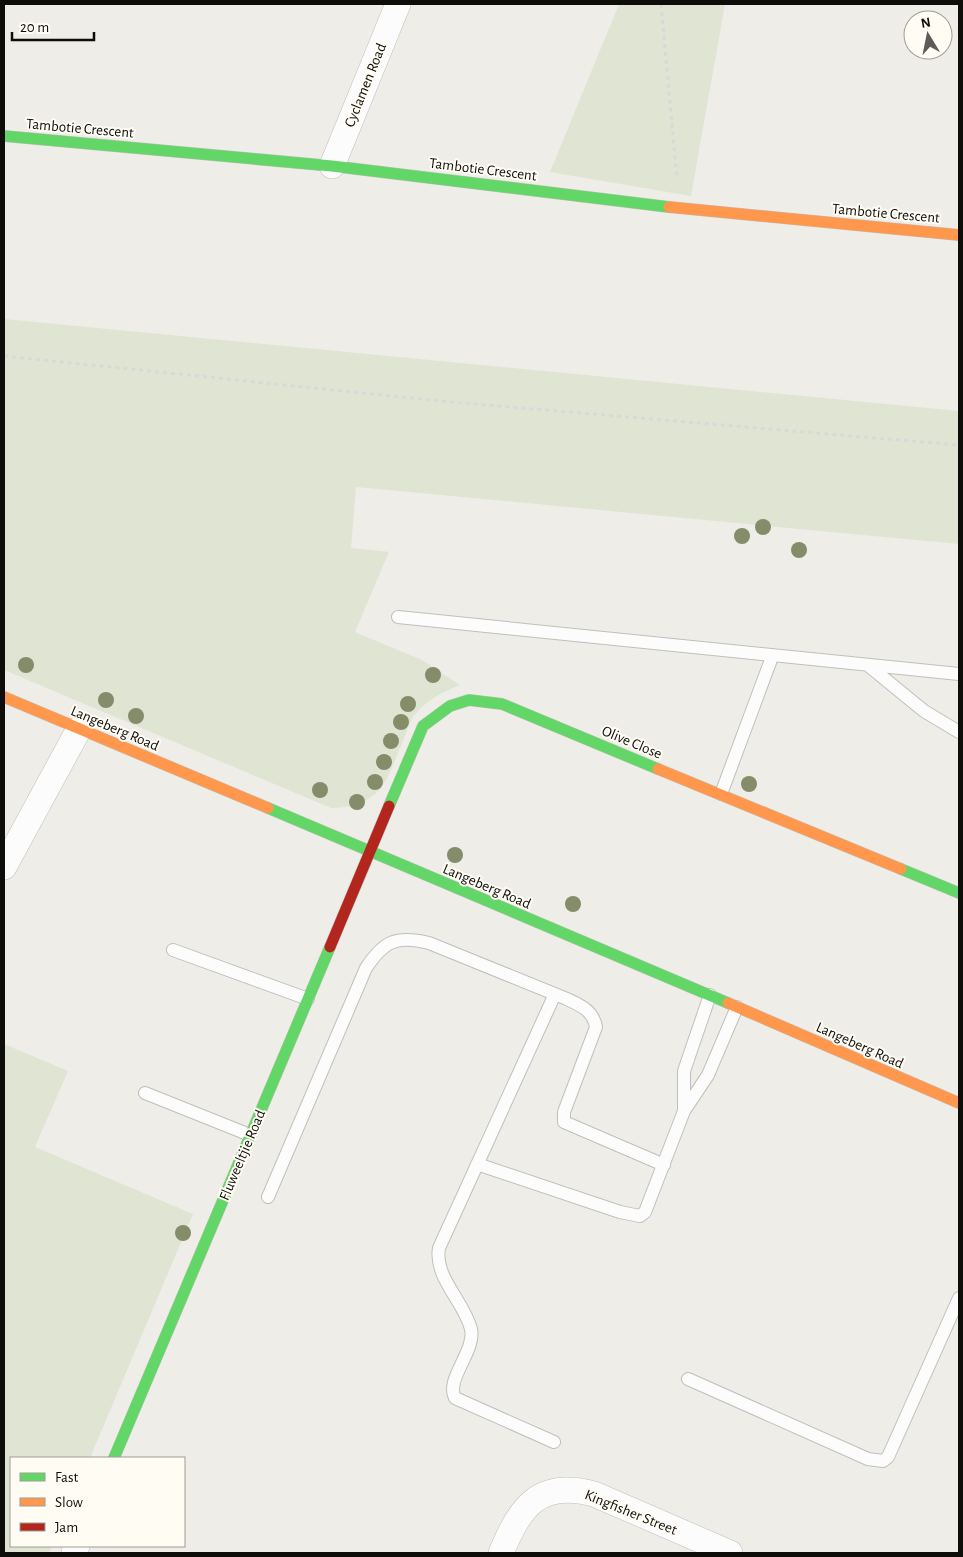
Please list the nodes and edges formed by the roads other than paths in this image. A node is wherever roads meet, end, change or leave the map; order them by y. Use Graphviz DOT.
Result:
graph roads {
  1 [pos="398,4"];
  2 [pos="4,136"];
  3 [pos="332,166"];
  4 [pos="959,235"];
  5 [pos="398,617"];
  6 [pos="772,657"];
  7 [pos="869,666"];
  8 [pos="959,674"];
  9 [pos="4,696"];
  10 [pos="79,729"];
  11 [pos="959,732"];
  12 [pos="721,794"];
  13 [pos="370,853"];
  14 [pos="4,867"];
  15 [pos="959,893"];
  16 [pos="173,950"];
  17 [pos="555,994"];
  18 [pos="710,995"];
  19 [pos="308,999"];
  20 [pos="737,1007"];
  21 [pos="145,1093"];
  22 [pos="959,1103"];
  23 [pos="684,1112"];
  24 [pos="250,1135"];
  25 [pos="477,1164"];
  26 [pos="664,1165"];
  27 [pos="268,1197"];
  28 [pos="959,1298"];
  29 [pos="688,1379"];
  30 [pos="554,1442"];
  31 [pos="114,1457"];
  32 [pos="501,1553"];
  33 [pos="730,1553"];
  1 -- 3 [label="street, Cyclamen Road"];
  2 -- 3 [label="street, Tambotie Crescent"];
  3 -- 4 [label="street, Tambotie Crescent"];
  5 -- 6 [label="lane"];
  6 -- 7 [label="lane"];
  6 -- 12 [label="lane"];
  7 -- 8 [label="lane"];
  7 -- 11 [label="lane"];
  9 -- 10 [label="street, Langeberg Road"];
  10 -- 13 [label="street, Langeberg Road"];
  10 -- 14 [label="street"];
  12 -- 13 [label="street, Olive Close"];
  12 -- 15 [label="street, Olive Close"];
  13 -- 18 [label="street, Langeberg Road"];
  13 -- 19 [label="street, Fluweeltjie Road"];
  16 -- 19 [label="lane"];
  17 -- 25 [label="lane"];
  17 -- 26 [label="lane"];
  17 -- 27 [label="lane"];
  18 -- 20 [label="street, Langeberg Road"];
  18 -- 23 [label="lane"];
  19 -- 24 [label="street, Fluweeltjie Road"];
  20 -- 22 [label="street, Langeberg Road"];
  20 -- 23 [label="lane"];
  21 -- 24 [label="lane"];
  23 -- 26 [label="lane"];
  24 -- 31 [label="street, Fluweeltjie Road"];
  25 -- 26 [label="lane"];
  25 -- 30 [label="lane"];
  28 -- 29 [label="lane"];
  32 -- 33 [label="street, Kingfisher Street"];
}
